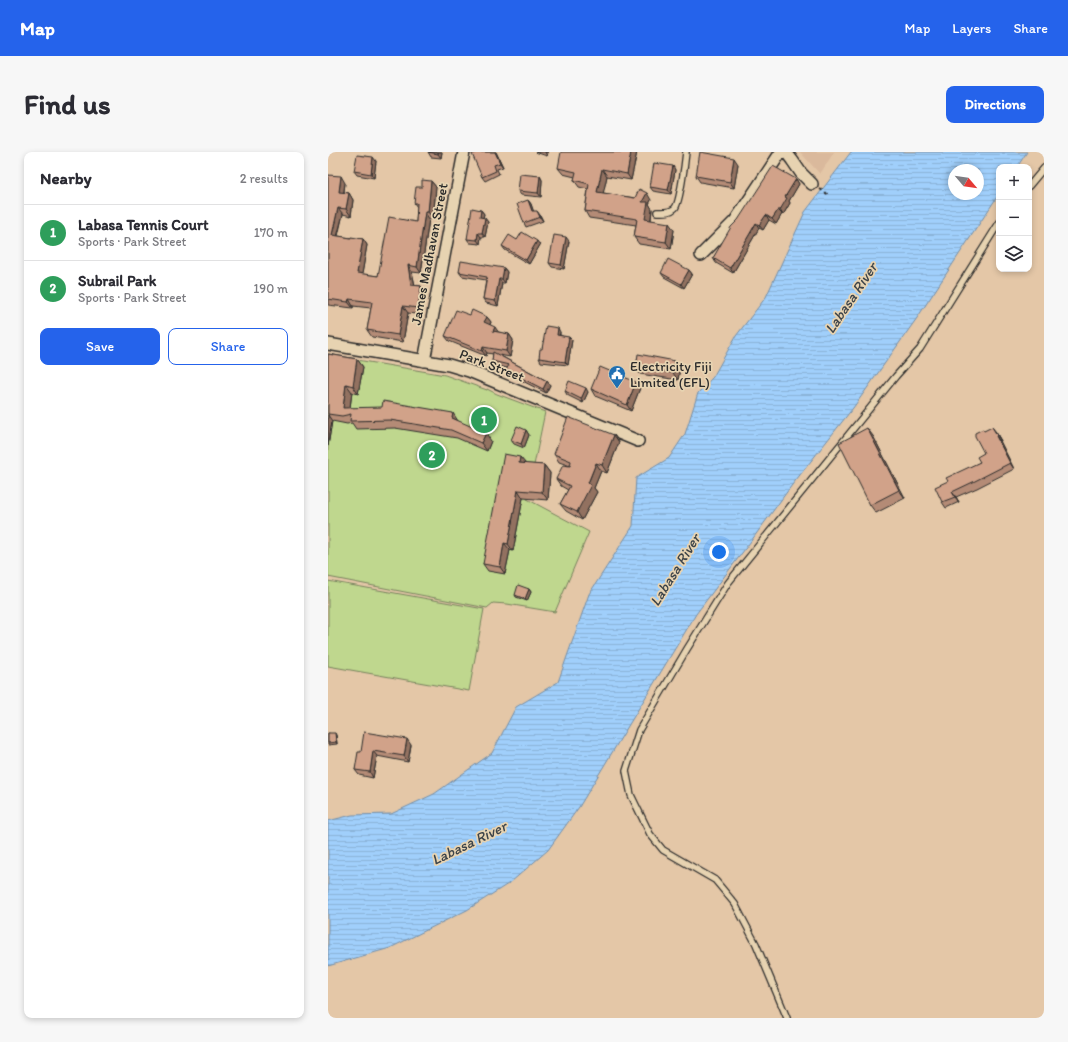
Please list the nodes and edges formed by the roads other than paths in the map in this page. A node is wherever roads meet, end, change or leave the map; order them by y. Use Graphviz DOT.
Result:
graph roads {
  1 [pos="464,152"];
  2 [pos="686,152"];
  3 [pos="781,152"];
  4 [pos="786,152"];
  5 [pos="1044,168"];
  6 [pos="1032,182"];
  7 [pos="812,184"];
  8 [pos="657,212"];
  9 [pos="996,228"];
  10 [pos="701,255"];
  11 [pos="328,344"];
  12 [pos="424,361"];
  13 [pos="638,441"];
  14 [pos="787,1018"];
  1 -- 12 [label="street, James Madhavan Street"];
  2 -- 8 [label="lane"];
  3 -- 10 [label="street"];
  4 -- 7 [label="street"];
  5 -- 6 [label="lane"];
  9 -- 14 [label="lane"];
  11 -- 12 [label="street, Park Street"];
  12 -- 13 [label="street, Park Street"];
}
